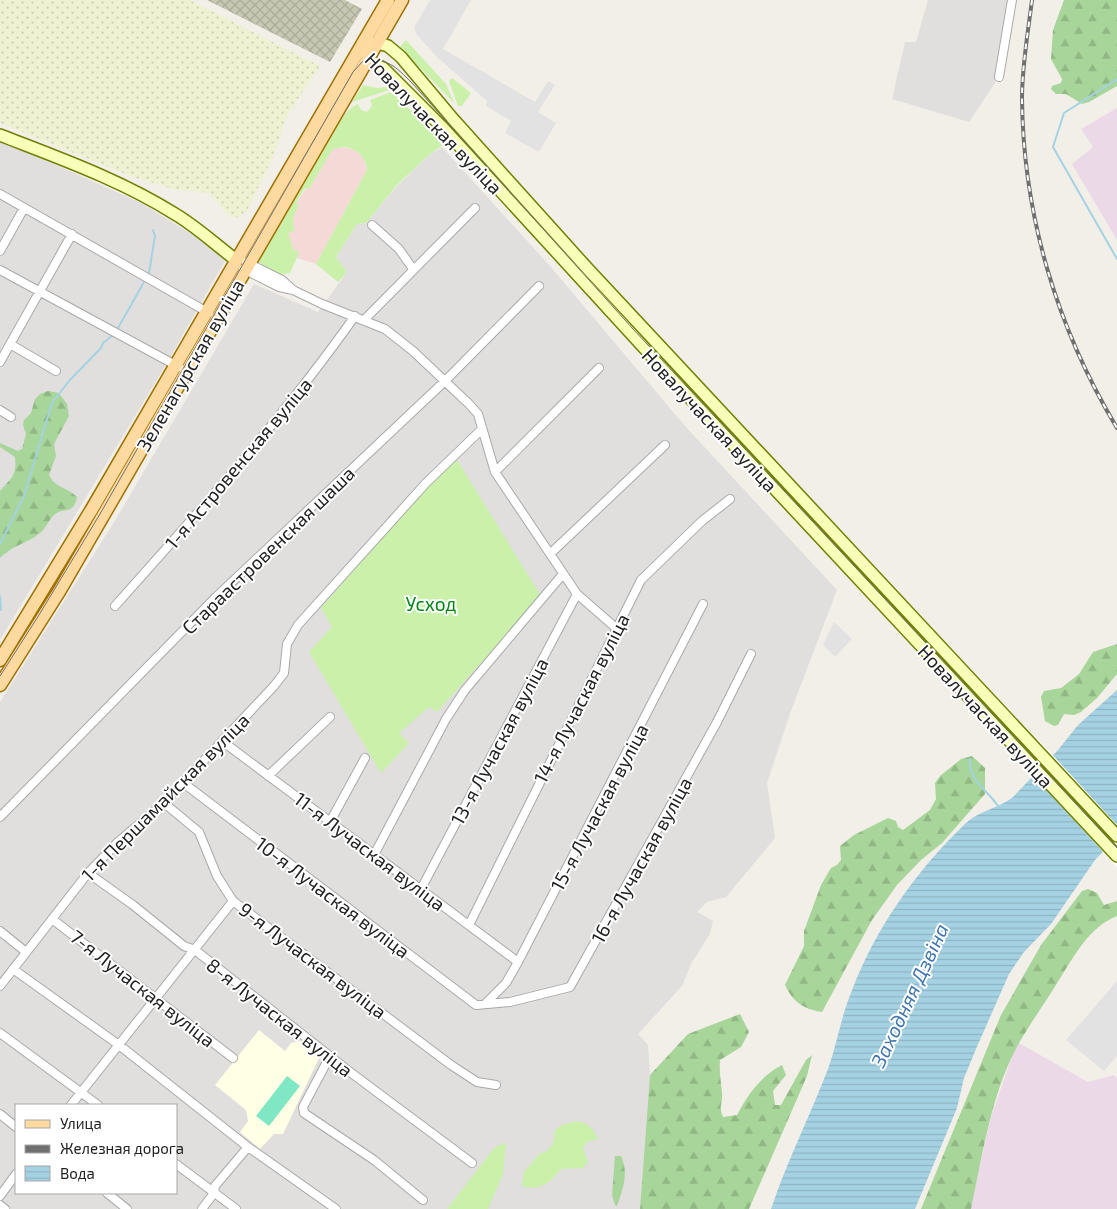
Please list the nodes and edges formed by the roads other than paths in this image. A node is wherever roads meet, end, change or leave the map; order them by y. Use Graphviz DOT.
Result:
graph roads {
  1 [pos="388,0"];
  2 [pos="402,0"];
  3 [pos="1012,0"];
  4 [pos="378,43"];
  5 [pos="360,45"];
  6 [pos="369,60"];
  7 [pos="999,77"];
  8 [pos="453,119"];
  9 [pos="444,128"];
  10 [pos="0,135"];
  11 [pos="0,194"];
  12 [pos="24,208"];
  13 [pos="475,208"];
  14 [pos="372,225"];
  15 [pos="72,234"];
  16 [pos="0,251"];
  17 [pos="243,265"];
  18 [pos="413,269"];
  19 [pos="0,270"];
  20 [pos="539,286"];
  21 [pos="39,291"];
  22 [pos="212,315"];
  23 [pos="355,316"];
  24 [pos="364,320"];
  25 [pos="194,332"];
  26 [pos="205,339"];
  27 [pos="10,344"];
  28 [pos="0,362"];
  29 [pos="175,365"];
  30 [pos="599,368"];
  31 [pos="56,371"];
  32 [pos="187,371"];
  33 [pos="445,382"];
  34 [pos="0,410"];
  35 [pos="11,416"];
  36 [pos="482,429"];
  37 [pos="665,445"];
  38 [pos="495,472"];
  39 [pos="730,500"];
  40 [pos="98,512"];
  41 [pos="551,553"];
  42 [pos="563,574"];
  43 [pos="577,594"];
  44 [pos="703,604"];
  45 [pos="115,606"];
  46 [pos="908,613"];
  47 [pos="898,623"];
  48 [pos="616,628"];
  49 [pos="751,654"];
  50 [pos="0,660"];
  51 [pos="0,685"];
  52 [pos="330,717"];
  53 [pos="222,741"];
  54 [pos="365,758"];
  55 [pos="268,776"];
  56 [pos="182,782"];
  57 [pos="164,804"];
  58 [pos="0,817"];
  59 [pos="330,822"];
  60 [pos="1117,836"];
  61 [pos="374,855"];
  62 [pos="1117,856"];
  63 [pos="88,873"];
  64 [pos="421,889"];
  65 [pos="233,901"];
  66 [pos="52,919"];
  67 [pos="469,925"];
  68 [pos="0,931"];
  69 [pos="195,950"];
  70 [pos="26,952"];
  71 [pos="518,962"];
  72 [pos="13,969"];
  73 [pos="0,986"];
  74 [pos="156,998"];
  75 [pos="485,1004"];
  76 [pos="0,1033"];
  77 [pos="119,1045"];
  78 [pos="330,1056"];
  79 [pos="233,1058"];
  80 [pos="496,1085"];
  81 [pos="81,1092"];
  82 [pos="71,1104"];
  83 [pos="97,1104"];
  84 [pos="0,1114"];
  85 [pos="15,1126"];
  86 [pos="248,1147"];
  87 [pos="472,1162"];
  88 [pos="178,1166"];
  89 [pos="15,1175"];
  90 [pos="214,1193"];
  91 [pos="108,1194"];
  92 [pos="0,1196"];
  93 [pos="423,1200"];
  94 [pos="0,1205"];
  95 [pos="5,1209"];
  96 [pos="127,1209"];
  97 [pos="202,1209"];
  98 [pos="236,1209"];
  99 [pos="336,1209"];
  1 -- 5 [label="main road, Зеленагурская вуліца"];
  2 -- 4 [label="main road, Зеленагурская вуліца"];
  3 -- 7 [label="street"];
  4 -- 5 [label="main road, Новалучаская вуліца"];
  4 -- 6 [label="main road, Зеленагурская вуліца"];
  4 -- 8 [label="main road, Новалучаская вуліца"];
  5 -- 6 [label="main road, Новалучаская вуліца"];
  5 -- 17 [label="main road, Зеленагурская вуліца"];
  6 -- 9 [label="main road, Новалучаская вуліца"];
  6 -- 17 [label="main road, Зеленагурская вуліца"];
  8 -- 9 [label="street"];
  8 -- 46 [label="main road, Новалучаская вуліца"];
  9 -- 47 [label="main road, Новалучаская вуліца"];
  10 -- 17 [label="main road"];
  11 -- 12 [label="street"];
  12 -- 15 [label="street"];
  12 -- 16 [label="street"];
  13 -- 18 [label="street"];
  14 -- 18 [label="street"];
  15 -- 21 [label="street"];
  15 -- 22 [label="street"];
  17 -- 22 [label="main road, Зеленагурская вуліца"];
  17 -- 23 [label="street"];
  18 -- 24 [label="street"];
  19 -- 21 [label="street"];
  20 -- 33 [label="street, Стараастровенская шаша"];
  21 -- 27 [label="street"];
  21 -- 29 [label="street"];
  22 -- 25 [label="main road, Зеленагурская вуліца"];
  22 -- 26 [label="main road, Зеленагурская вуліца"];
  23 -- 24 [label="street"];
  23 -- 45 [label="street, 1-я Астровенская вуліца"];
  24 -- 33 [label="street"];
  25 -- 26 [label="street"];
  25 -- 29 [label="main road, Зеленагурская вуліца"];
  26 -- 32 [label="main road, Зеленагурская вуліца"];
  27 -- 28 [label="street"];
  27 -- 31 [label="street"];
  29 -- 32 [label="street"];
  29 -- 40 [label="main road, Зеленагурская вуліца"];
  30 -- 38 [label="street"];
  32 -- 40 [label="main road, Зеленагурская вуліца"];
  33 -- 36 [label="street"];
  33 -- 58 [label="street, Стараастровенская шаша"];
  34 -- 35 [label="street"];
  36 -- 38 [label="street"];
  36 -- 53 [label="street, 1-я Першамайская вуліца"];
  37 -- 41 [label="street"];
  38 -- 41 [label="street"];
  39 -- 48 [label="street, 14-я Лучаская вуліца"];
  40 -- 50 [label="main road, Зеленагурская вуліца"];
  40 -- 51 [label="main road, Зеленагурская вуліца"];
  41 -- 42 [label="street"];
  42 -- 43 [label="street"];
  42 -- 61 [label="street"];
  43 -- 48 [label="street"];
  43 -- 64 [label="street, 13-я Лучаская вуліца"];
  44 -- 71 [label="street, 15-я Лучаская вуліца"];
  46 -- 47 [label="street"];
  46 -- 60 [label="main road, Новалучаская вуліца"];
  47 -- 62 [label="main road, Новалучаская вуліца"];
  48 -- 67 [label="street, 14-я Лучаская вуліца"];
  49 -- 75 [label="street, 16-я Лучаская вуліца"];
  52 -- 55 [label="street"];
  53 -- 55 [label="street, 11-я Лучаская вуліца"];
  53 -- 56 [label="street, 1-я Першамайская вуліца"];
  54 -- 59 [label="street"];
  55 -- 59 [label="street, 11-я Лучаская вуліца"];
  56 -- 57 [label="street, 1-я Першамайская вуліца"];
  56 -- 75 [label="street, 10-я Лучаская вуліца"];
  57 -- 63 [label="street, 1-я Першамайская вуліца"];
  57 -- 65 [label="street, 9-я Лучаская вуліца"];
  59 -- 61 [label="street, 11-я Лучаская вуліца"];
  61 -- 64 [label="street, 11-я Лучаская вуліца"];
  63 -- 66 [label="street, 1-я Першамайская вуліца"];
  63 -- 69 [label="street, 8-я Лучаская вуліца"];
  64 -- 67 [label="street, 11-я Лучаская вуліца"];
  65 -- 69 [label="street"];
  65 -- 80 [label="street, 9-я Лучаская вуліца"];
  66 -- 70 [label="street, 1-я Першамайская вуліца"];
  66 -- 74 [label="street, 7-я Лучаская вуліца"];
  67 -- 71 [label="street, 11-я Лучаская вуліца"];
  68 -- 70 [label="street"];
  69 -- 74 [label="street"];
  69 -- 78 [label="street, 8-я Лучаская вуліца"];
  70 -- 72 [label="street, 1-я Першамайская вуліца"];
  71 -- 75 [label="street, 15-я Лучаская вуліца"];
  72 -- 73 [label="street, 1-я Першамайская вуліца"];
  72 -- 77 [label="street"];
  74 -- 77 [label="street"];
  74 -- 79 [label="street, 7-я Лучаская вуліца"];
  76 -- 81 [label="street"];
  77 -- 81 [label="street"];
  77 -- 86 [label="street"];
  78 -- 87 [label="street, 8-я Лучаская вуліца"];
  78 -- 93 [label="street"];
  81 -- 82 [label="street"];
  81 -- 83 [label="street"];
  84 -- 85 [label="street"];
  86 -- 90 [label="street"];
  86 -- 99 [label="street"];
  88 -- 90 [label="street"];
  89 -- 92 [label="street"];
  90 -- 97 [label="street"];
  90 -- 98 [label="street"];
  91 -- 96 [label="street"];
  94 -- 95 [label="street"];
}
